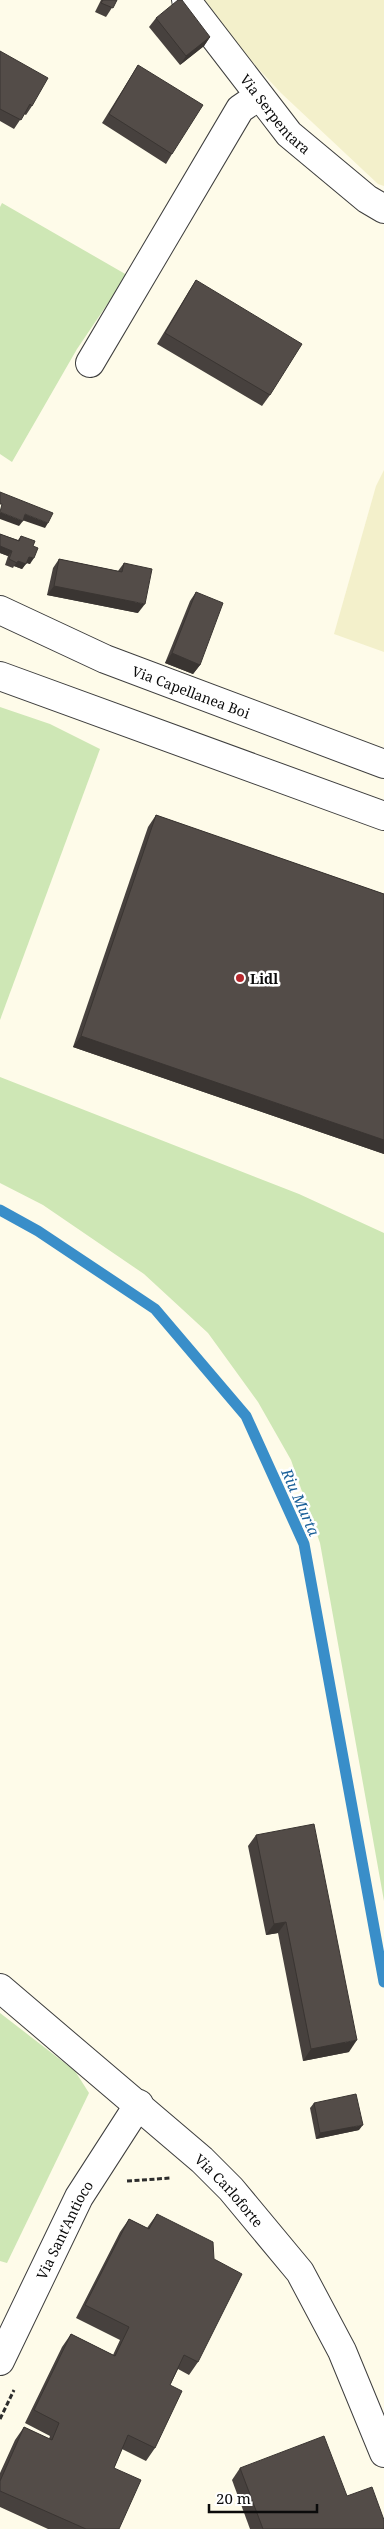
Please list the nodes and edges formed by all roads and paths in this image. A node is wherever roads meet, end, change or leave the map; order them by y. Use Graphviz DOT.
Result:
graph roads {
  1 [pos="186,0"];
  2 [pos="259,96"];
  3 [pos="384,208"];
  4 [pos="90,363"];
  5 [pos="0,610"];
  6 [pos="0,676"];
  7 [pos="384,764"];
  8 [pos="384,816"];
  9 [pos="0,1988"];
  10 [pos="139,2104"];
  11 [pos="124,2181"];
  12 [pos="178,2183"];
  13 [pos="0,2361"];
  14 [pos="17,2384"];
  15 [pos="0,2419"];
  16 [pos="384,2453"];
  1 -- 2 [label="street, Via Serpentara"];
  2 -- 3 [label="street, Via Serpentara"];
  2 -- 4 [label="street"];
  5 -- 7 [label="street, Via Capellanea Boi"];
  6 -- 8 [label="street"];
  9 -- 10 [label="street, Via Carloforte"];
  10 -- 13 [label="street, Via Sant'Antioco"];
  10 -- 16 [label="street, Via Carloforte"];
  11 -- 12 [label="path"];
  14 -- 15 [label="path"];
}
